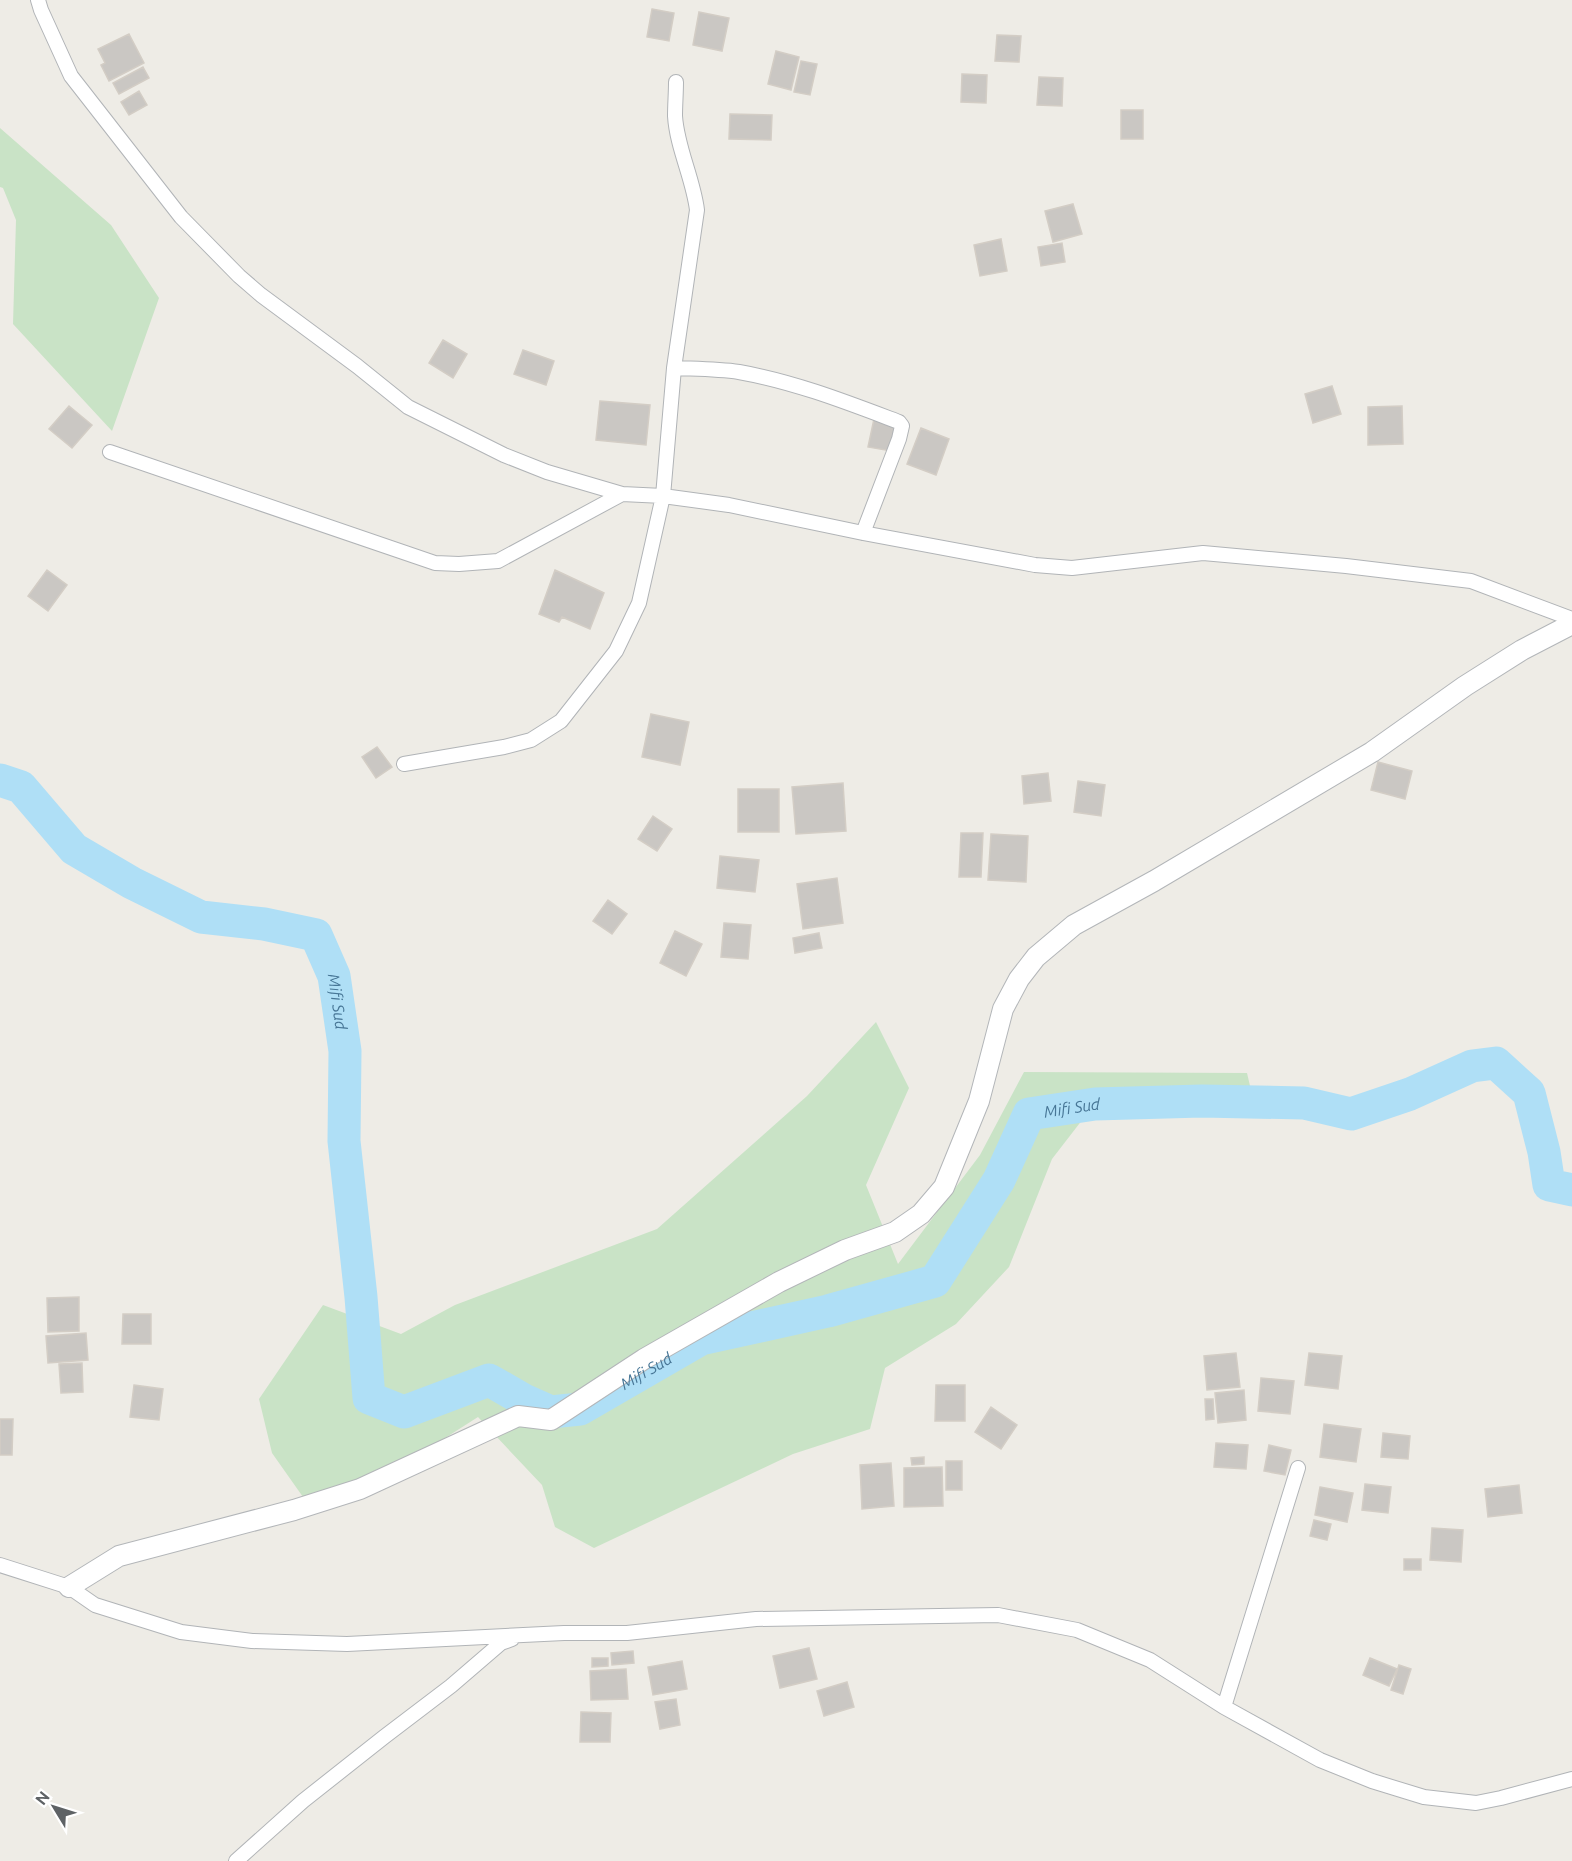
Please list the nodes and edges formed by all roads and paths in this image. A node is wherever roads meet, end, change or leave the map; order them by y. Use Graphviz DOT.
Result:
graph roads {
  1 [pos="38,0"];
  2 [pos="676,82"];
  3 [pos="674,368"];
  4 [pos="110,452"];
  5 [pos="622,494"];
  6 [pos="663,496"];
  7 [pos="863,534"];
  8 [pos="1572,619"];
  9 [pos="1572,624"];
  10 [pos="404,764"];
  11 [pos="1298,1468"];
  12 [pos="0,1565"];
  13 [pos="69,1587"];
  14 [pos="519,1636"];
  15 [pos="1224,1707"];
  16 [pos="1572,1779"];
  17 [pos="236,1861"];
  1 -- 5 [label="street"];
  2 -- 3 [label="street"];
  3 -- 6 [label="street"];
  3 -- 7 [label="street"];
  4 -- 5 [label="street"];
  5 -- 6 [label="street"];
  6 -- 7 [label="street"];
  6 -- 10 [label="street"];
  7 -- 8 [label="street"];
  9 -- 13 [label="street"];
  11 -- 15 [label="street"];
  12 -- 13 [label="street"];
  13 -- 14 [label="street"];
  14 -- 15 [label="street"];
  14 -- 17 [label="street"];
  15 -- 16 [label="street"];
}
